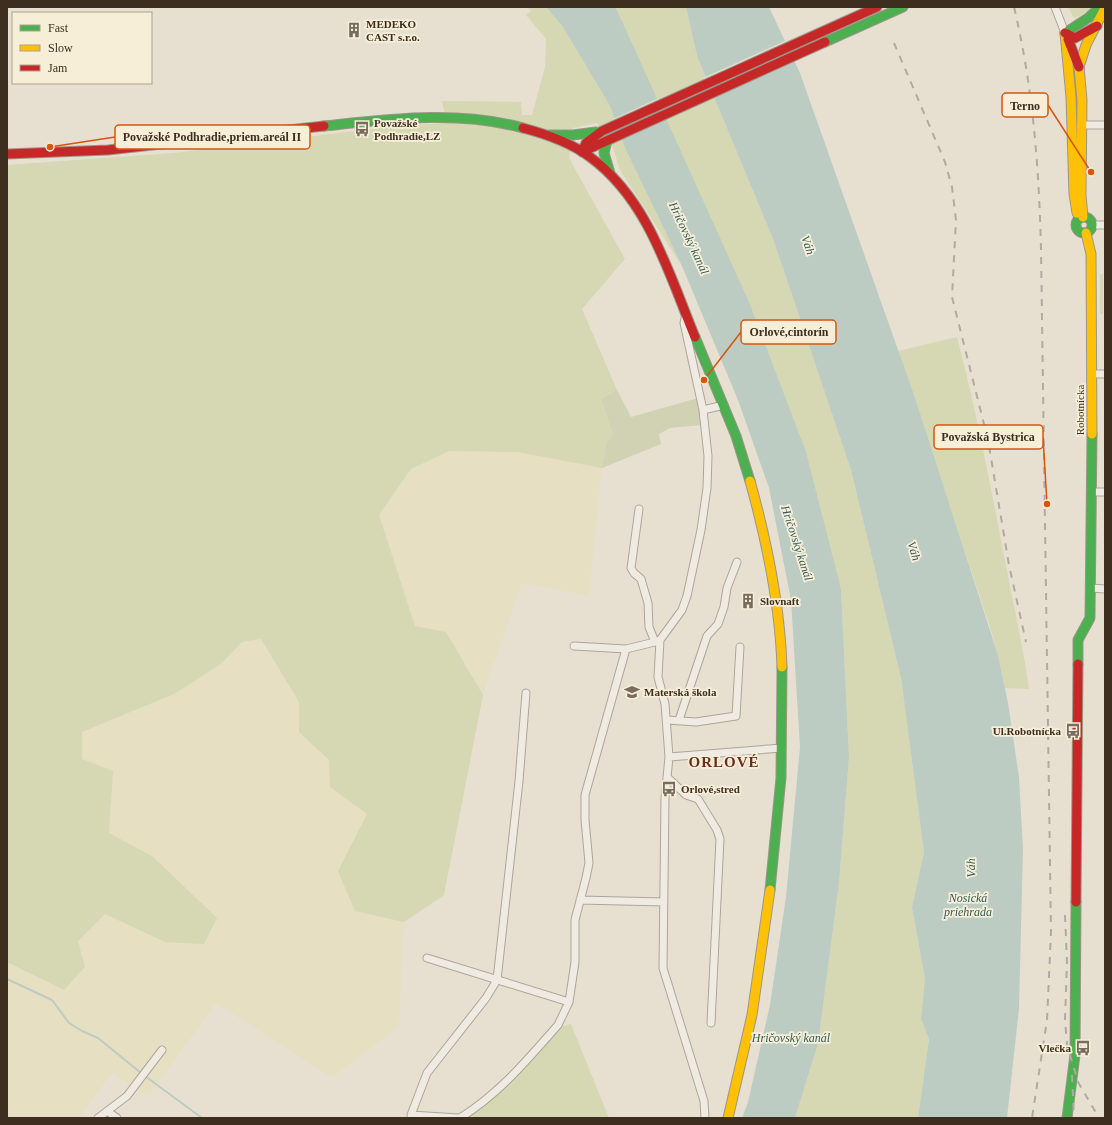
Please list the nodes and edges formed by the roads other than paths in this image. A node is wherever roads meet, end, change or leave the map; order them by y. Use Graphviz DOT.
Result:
graph roads {
  1 [pos="877,7"];
  2 [pos="903,7"];
  3 [pos="1055,7"];
  4 [pos="1100,7"];
  5 [pos="1105,8"];
  6 [pos="1097,26"];
  7 [pos="1065,33"];
  8 [pos="1079,67"];
  9 [pos="1081,125"];
  10 [pos="1105,125"];
  11 [pos="605,129"];
  12 [pos="544,135"];
  13 [pos="610,139"];
  14 [pos="582,152"];
  15 [pos="7,154"];
  16 [pos="612,177"];
  17 [pos="1081,218"];
  18 [pos="1092,225"];
  19 [pos="1105,225"];
  20 [pos="1086,233"];
  21 [pos="686,314"];
  22 [pos="1092,374"];
  23 [pos="1105,374"];
  24 [pos="724,405"];
  25 [pos="703,410"];
  26 [pos="1092,492"];
  27 [pos="1105,492"];
  28 [pos="639,509"];
  29 [pos="737,562"];
  30 [pos="1091,588"];
  31 [pos="1105,589"];
  32 [pos="657,641"];
  33 [pos="574,646"];
  34 [pos="740,647"];
  35 [pos="626,650"];
  36 [pos="526,693"];
  37 [pos="667,720"];
  38 [pos="679,720"];
  39 [pos="782,748"];
  40 [pos="669,758"];
  41 [pos="667,777"];
  42 [pos="580,900"];
  43 [pos="664,902"];
  44 [pos="427,958"];
  45 [pos="497,980"];
  46 [pos="569,1002"];
  47 [pos="712,1023"];
  48 [pos="162,1050"];
  49 [pos="107,1111"];
  50 [pos="98,1118"];
  51 [pos="117,1118"];
  52 [pos="459,1118"];
  53 [pos="705,1118"];
  54 [pos="728,1118"];
  55 [pos="1067,1118"];
  1 -- 11 [label="main road"];
  2 -- 13 [label="main road"];
  3 -- 7 [label="street"];
  4 -- 7 [label="main road"];
  5 -- 6 [label="main road"];
  6 -- 7 [label="main road"];
  6 -- 8 [label="main road"];
  7 -- 8 [label="main road"];
  7 -- 17 [label="main road"];
  8 -- 9 [label="main road"];
  9 -- 10 [label="street"];
  9 -- 17 [label="main road"];
  11 -- 12 [label="main road"];
  11 -- 14 [label="main road"];
  12 -- 14 [label="main road"];
  12 -- 15 [label="main road"];
  13 -- 14 [label="main road"];
  13 -- 16 [label="main road"];
  14 -- 16 [label="main road"];
  16 -- 21 [label="main road"];
  17 -- 18 [label="main road"];
  17 -- 20 [label="main road"];
  18 -- 19 [label="street"];
  18 -- 20 [label="main road"];
  20 -- 22 [label="main road, Robotnícka"];
  21 -- 24 [label="main road"];
  21 -- 25 [label="street"];
  22 -- 23 [label="street"];
  22 -- 26 [label="main road, Robotnícka"];
  24 -- 25 [label="street"];
  24 -- 39 [label="main road"];
  25 -- 32 [label="street"];
  26 -- 27 [label="street"];
  26 -- 30 [label="main road, Robotnícka"];
  28 -- 32 [label="street"];
  29 -- 38 [label="street"];
  30 -- 31 [label="street"];
  30 -- 55 [label="main road, Robotnícka"];
  32 -- 35 [label="street"];
  32 -- 37 [label="street"];
  33 -- 35 [label="street"];
  34 -- 38 [label="street"];
  35 -- 42 [label="street"];
  36 -- 45 [label="street"];
  37 -- 38 [label="street"];
  37 -- 40 [label="street"];
  39 -- 40 [label="street"];
  39 -- 54 [label="main road"];
  40 -- 41 [label="street"];
  41 -- 43 [label="street"];
  41 -- 47 [label="street"];
  42 -- 43 [label="street"];
  42 -- 46 [label="street"];
  43 -- 53 [label="street"];
  44 -- 45 [label="street"];
  45 -- 46 [label="street"];
  45 -- 52 [label="street"];
  46 -- 52 [label="street"];
  48 -- 49 [label="street"];
  49 -- 50 [label="street"];
  49 -- 51 [label="street"];
}
